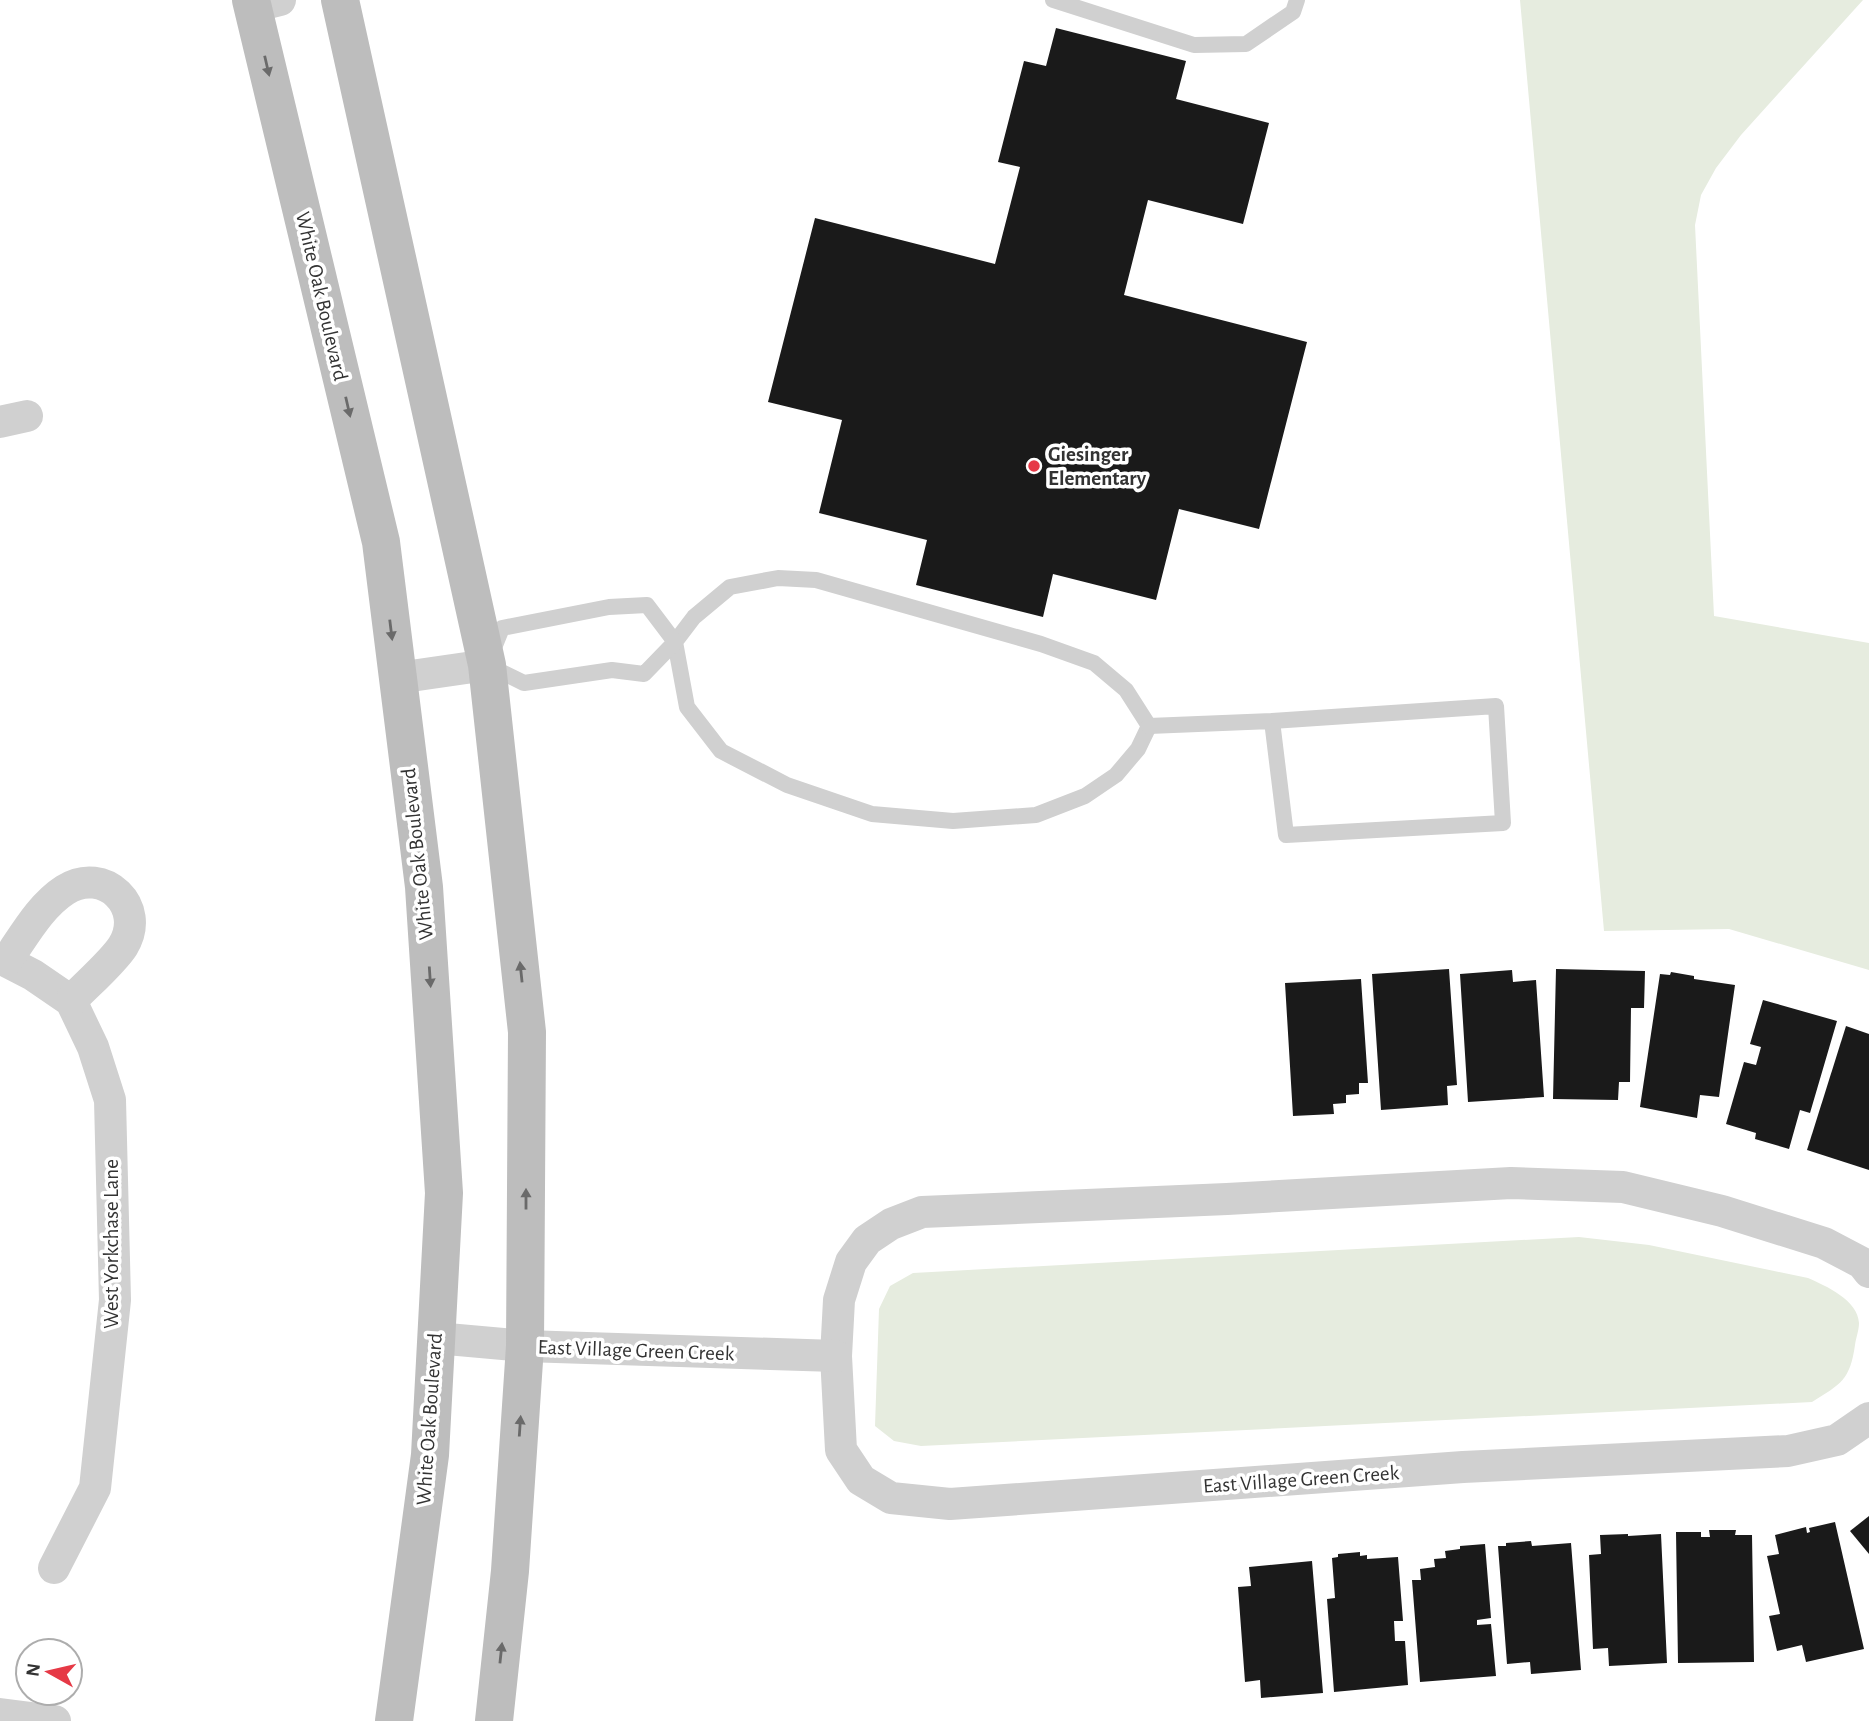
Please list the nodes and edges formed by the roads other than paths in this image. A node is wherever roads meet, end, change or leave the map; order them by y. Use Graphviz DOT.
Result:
graph roads {
  1 [pos="340,0"];
  2 [pos="1053,0"];
  3 [pos="1297,0"];
  4 [pos="261,2"];
  5 [pos="675,642"];
  6 [pos="487,665"];
  7 [pos="397,678"];
  8 [pos="1272,721"];
  9 [pos="1149,726"];
  10 [pos="4,959"];
  11 [pos="71,1001"];
  12 [pos="1869,1272"];
  13 [pos="436,1338"];
  14 [pos="525,1346"];
  15 [pos="836,1356"];
  16 [pos="1869,1418"];
  17 [pos="54,1568"];
  18 [pos="0,1714"];
  19 [pos="55,1721"];
  20 [pos="394,1721"];
  21 [pos="494,1721"];
  1 -- 6 [label="street"];
  2 -- 3 [label="lane"];
  4 -- 7 [label="street, White Oak Boulevard, one-way"];
  5 -- 6 [label="lane"];
  5 -- 6 [label="lane"];
  5 -- 9 [label="lane"];
  5 -- 9 [label="lane"];
  6 -- 7 [label="street"];
  14 -- 6 [label="street, one-way"];
  7 -- 13 [label="street, White Oak Boulevard, one-way"];
  8 -- 8 [label="lane"];
  8 -- 9 [label="lane"];
  10 -- 11 [label="street"];
  10 -- 11 [label="street"];
  11 -- 17 [label="street, West Yorkchase Lane"];
  12 -- 15 [label="street, East Village Green Creek"];
  13 -- 14 [label="street, East Village Green Creek"];
  13 -- 20 [label="street, White Oak Boulevard"];
  14 -- 15 [label="street, East Village Green Creek"];
  21 -- 14 [label="street, one-way"];
  15 -- 16 [label="street, East Village Green Creek"];
  18 -- 19 [label="street"];
}
